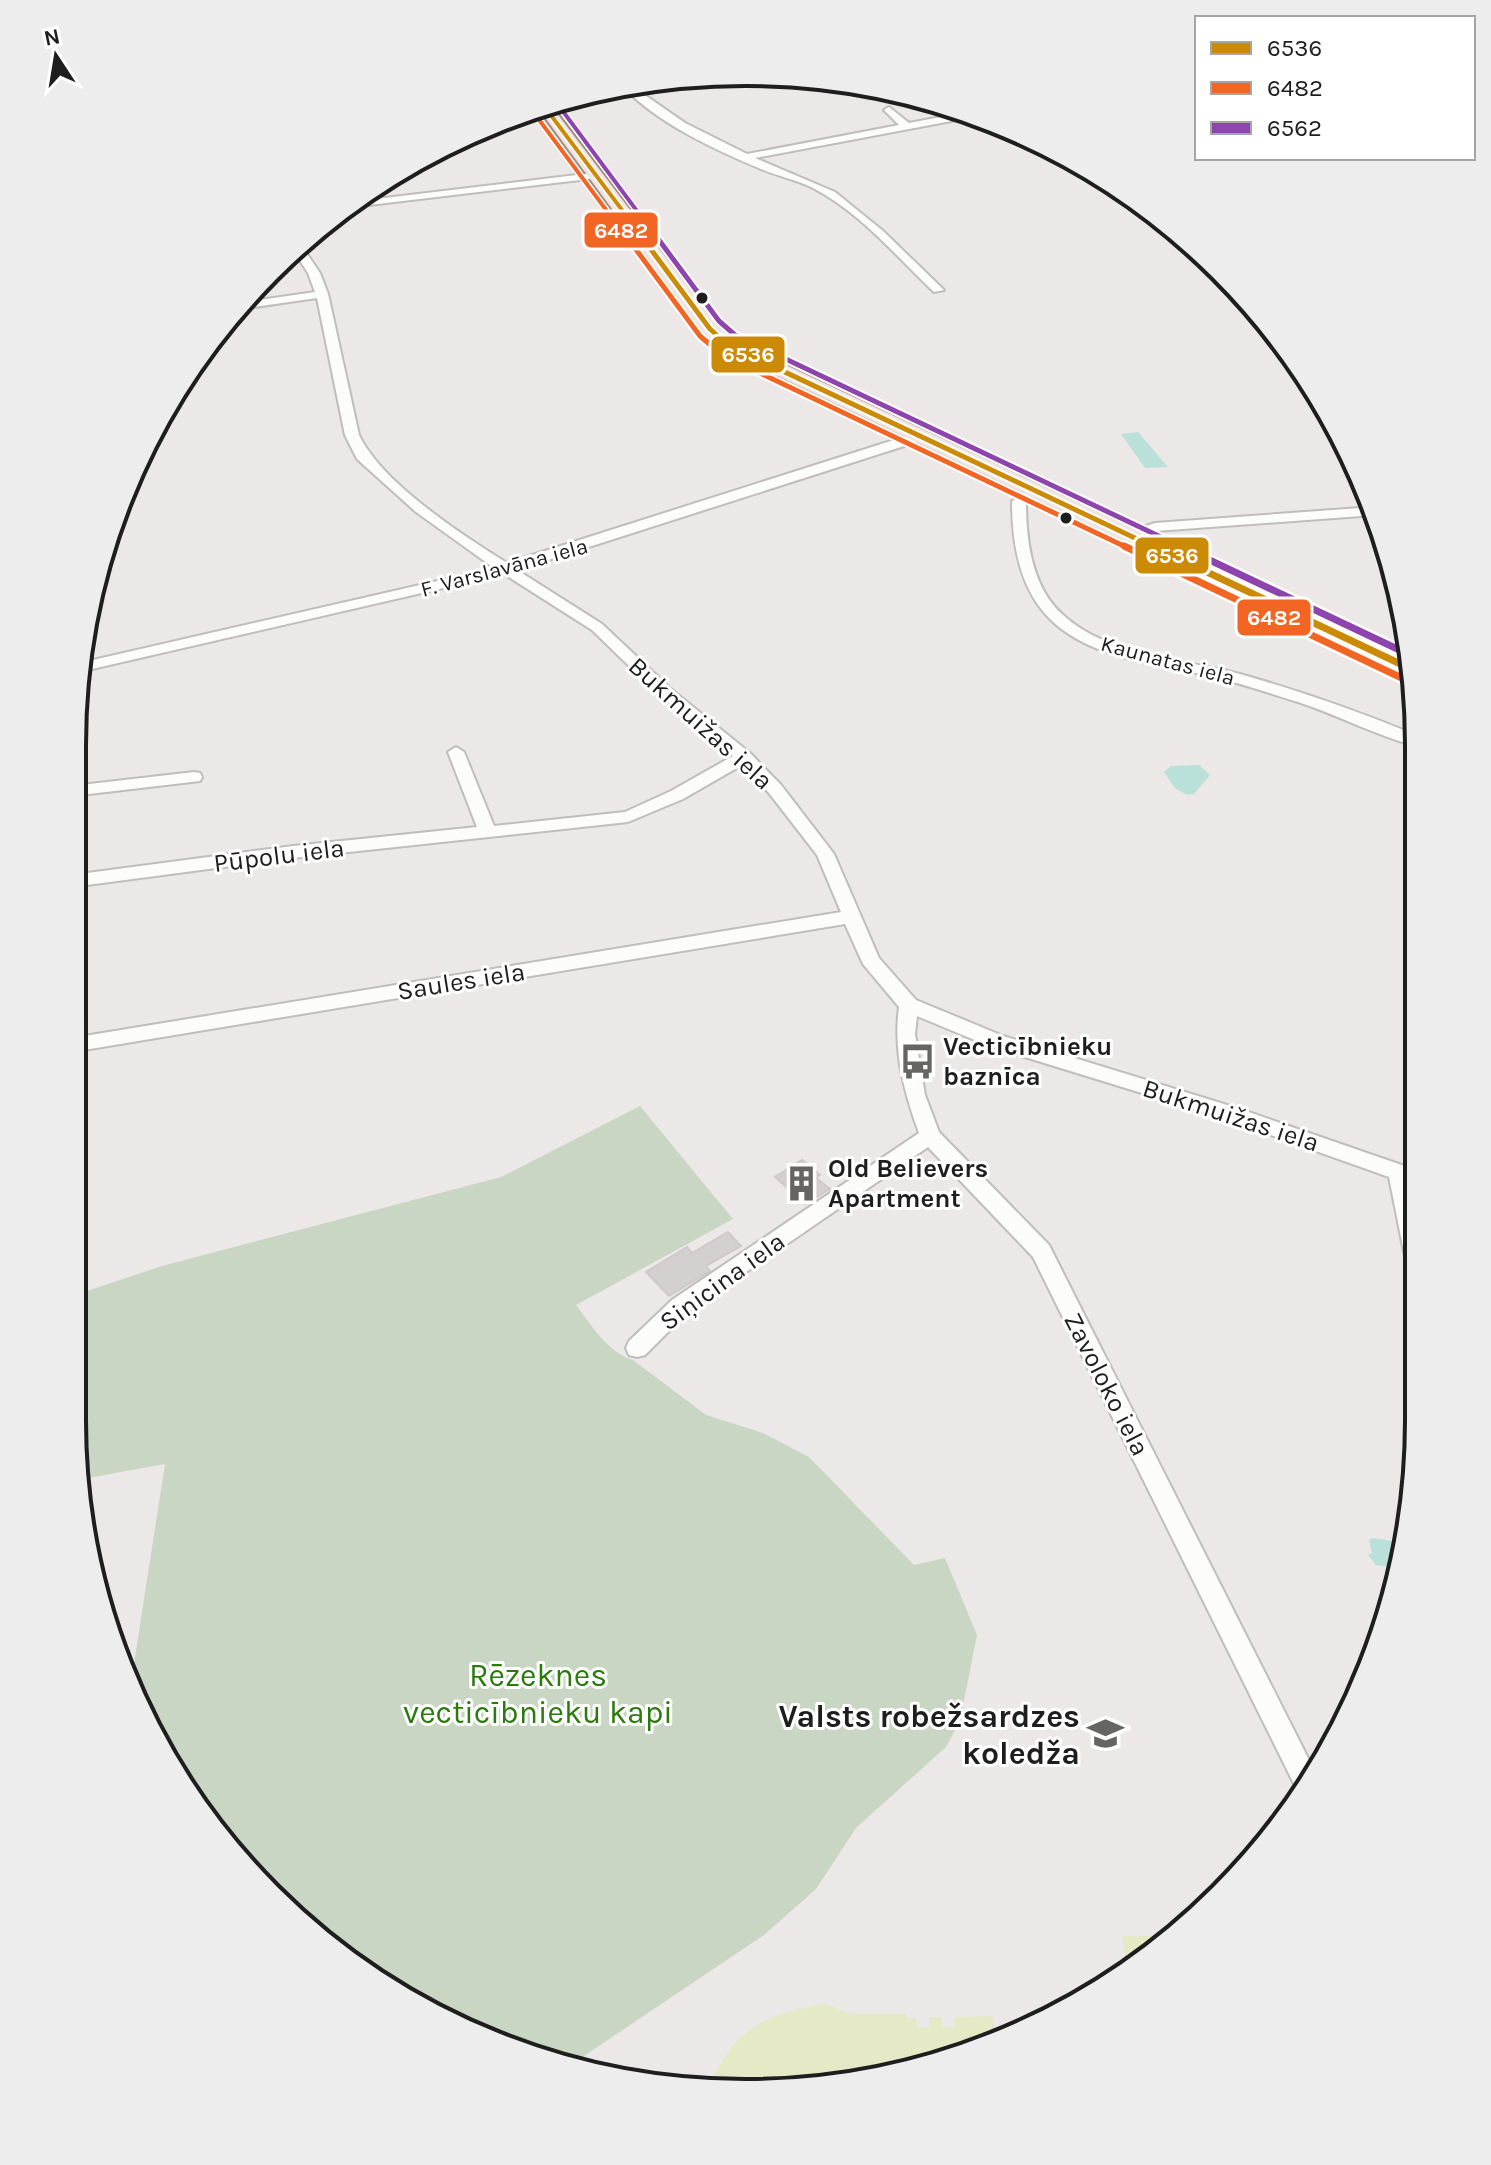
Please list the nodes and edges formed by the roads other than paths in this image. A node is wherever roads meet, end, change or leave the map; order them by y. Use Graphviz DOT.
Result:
graph roads {
  1 [pos="636,96"];
  2 [pos="889,110"];
  3 [pos="551,116"];
  4 [pos="950,119"];
  5 [pos="907,127"];
  6 [pos="746,157"];
  7 [pos="593,176"];
  8 [pos="370,203"];
  9 [pos="303,257"];
  10 [pos="938,290"];
  11 [pos="322,294"];
  12 [pos="256,304"];
  13 [pos="921,436"];
  14 [pos="1034,492"];
  15 [pos="1362,512"];
  16 [pos="1129,534"];
  17 [pos="506,570"];
  18 [pos="1400,664"];
  19 [pos="91,665"];
  20 [pos="1405,736"];
  21 [pos="456,752"];
  22 [pos="744,757"];
  23 [pos="194,777"];
  24 [pos="86,789"];
  25 [pos="487,831"];
  26 [pos="86,879"];
  27 [pos="849,917"];
  28 [pos="909,1005"];
  29 [pos="86,1043"];
  30 [pos="930,1136"];
  31 [pos="1405,1174"];
  32 [pos="637,1348"];
  33 [pos="1302,1774"];
  1 -- 6 [label="street"];
  2 -- 5 [label="street"];
  3 -- 7 [label="main road"];
  4 -- 5 [label="street"];
  5 -- 6 [label="street"];
  6 -- 10 [label="street"];
  7 -- 8 [label="street"];
  7 -- 13 [label="main road"];
  9 -- 11 [label="street, Bukmuižas iela"];
  11 -- 12 [label="street"];
  11 -- 17 [label="street, Bukmuižas iela"];
  13 -- 14 [label="main road"];
  13 -- 17 [label="street, F. Varslavāna iela"];
  14 -- 16 [label="main road"];
  14 -- 20 [label="street, Kaunatas iela"];
  15 -- 16 [label="street"];
  16 -- 18 [label="main road"];
  17 -- 19 [label="street, F. Varslavāna iela"];
  17 -- 22 [label="street, Bukmuižas iela"];
  21 -- 25 [label="street"];
  22 -- 25 [label="street, Pūpolu iela"];
  22 -- 27 [label="street, Bukmuižas iela"];
  23 -- 24 [label="street"];
  25 -- 26 [label="street, Pūpolu iela"];
  27 -- 28 [label="street, Bukmuižas iela"];
  27 -- 29 [label="street, Saules iela"];
  28 -- 30 [label="street, Zavoloko iela"];
  28 -- 31 [label="street, Bukmuižas iela"];
  30 -- 32 [label="street, Siņicina iela"];
  30 -- 33 [label="street, Zavoloko iela"];
}
